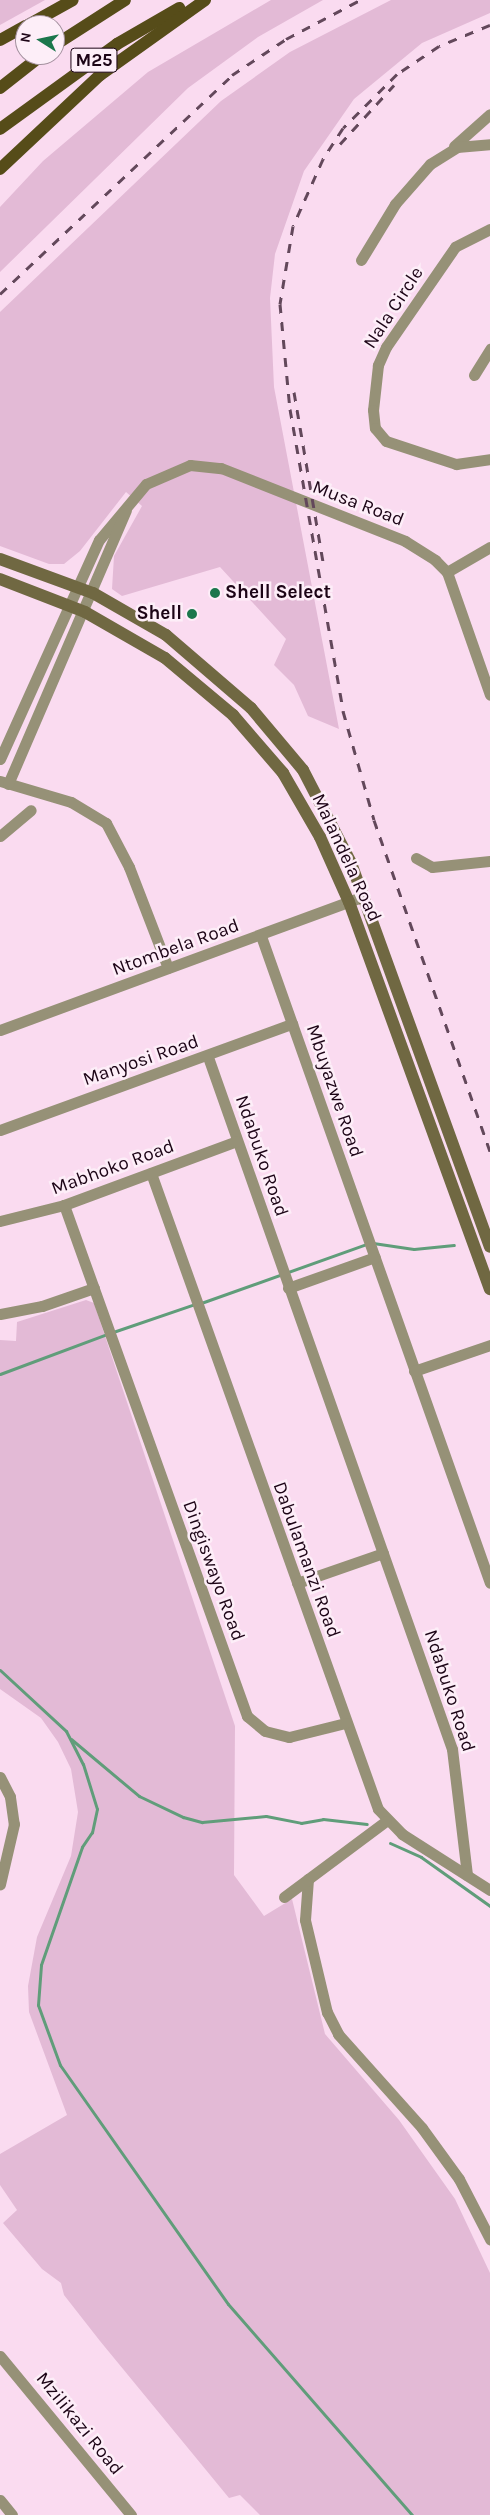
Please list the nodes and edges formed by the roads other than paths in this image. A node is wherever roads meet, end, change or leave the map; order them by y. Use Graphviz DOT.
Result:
graph roads {
  1 [pos="73,0"];
  2 [pos="125,0"];
  3 [pos="195,0"];
  4 [pos="205,0"];
  5 [pos="46,15"];
  6 [pos="15,32"];
  7 [pos="65,39"];
  8 [pos="0,40"];
  9 [pos="29,65"];
  10 [pos="0,88"];
  11 [pos="490,114"];
  12 [pos="0,130"];
  13 [pos="490,144"];
  14 [pos="449,150"];
  15 [pos="0,169"];
  16 [pos="490,229"];
  17 [pos="361,260"];
  18 [pos="490,349"];
  19 [pos="474,375"];
  20 [pos="490,459"];
  21 [pos="132,496"];
  22 [pos="490,547"];
  23 [pos="0,559"];
  24 [pos="447,572"];
  25 [pos="0,580"];
  26 [pos="76,586"];
  27 [pos="93,593"];
  28 [pos="69,605"];
  29 [pos="85,612"];
  30 [pos="490,695"];
  31 [pos="0,759"];
  32 [pos="4,783"];
  33 [pos="31,810"];
  34 [pos="0,836"];
  35 [pos="416,858"];
  36 [pos="490,861"];
  37 [pos="364,896"];
  38 [pos="349,902"];
  39 [pos="261,936"];
  40 [pos="168,968"];
  41 [pos="292,1024"];
  42 [pos="0,1030"];
  43 [pos="208,1057"];
  44 [pos="0,1130"];
  45 [pos="237,1140"];
  46 [pos="151,1174"];
  47 [pos="64,1205"];
  48 [pos="0,1221"];
  49 [pos="490,1247"];
  50 [pos="371,1248"];
  51 [pos="287,1283"];
  52 [pos="94,1288"];
  53 [pos="490,1289"];
  54 [pos="0,1314"];
  55 [pos="490,1344"];
  56 [pos="414,1371"];
  57 [pos="382,1553"];
  58 [pos="297,1583"];
  59 [pos="490,1583"];
  60 [pos="345,1723"];
  61 [pos="0,1777"];
  62 [pos="386,1821"];
  63 [pos="467,1875"];
  64 [pos="308,1879"];
  65 [pos="0,1884"];
  66 [pos="490,1890"];
  67 [pos="284,1897"];
  68 [pos="490,2239"];
  69 [pos="0,2356"];
  70 [pos="0,2500"];
  71 [pos="12,2515"];
  72 [pos="131,2515"];
  1 -- 5 [label="main road"];
  2 -- 7 [label="main road, M25"];
  3 -- 12 [label="main road, M25"];
  4 -- 15 [label="main road"];
  6 -- 8 [label="main road"];
  9 -- 10 [label="main road"];
  11 -- 14 [label="street"];
  13 -- 14 [label="street"];
  14 -- 17 [label="street"];
  16 -- 20 [label="street, Nala Circle"];
  18 -- 19 [label="street"];
  21 -- 24 [label="street, Musa Road"];
  21 -- 26 [label="street, Musa Road"];
  21 -- 27 [label="street"];
  22 -- 24 [label="street"];
  23 -- 26 [label="main road, Malandela Road"];
  24 -- 30 [label="street"];
  25 -- 28 [label="main road, Malandela Road"];
  26 -- 27 [label="main road, Malandela Road"];
  26 -- 28 [label="street, Musa Road"];
  27 -- 29 [label="street"];
  27 -- 37 [label="main road, Malandela Road"];
  28 -- 29 [label="main road, Malandela Road"];
  28 -- 31 [label="street, Musa Road"];
  29 -- 32 [label="street"];
  29 -- 38 [label="main road, Malandela Road"];
  32 -- 40 [label="street"];
  33 -- 34 [label="street"];
  35 -- 36 [label="street"];
  37 -- 38 [label="street, Ntombela Road"];
  37 -- 49 [label="main road, Malandela Road"];
  38 -- 39 [label="street, Ntombela Road"];
  38 -- 53 [label="main road, Malandela Road"];
  39 -- 40 [label="street, Ntombela Road"];
  39 -- 41 [label="street, Mbuyazwe Road"];
  40 -- 42 [label="street, Ntombela Road"];
  41 -- 43 [label="street, Manyosi Road"];
  41 -- 50 [label="street, Mbuyazwe Road"];
  43 -- 44 [label="street, Manyosi Road"];
  43 -- 45 [label="street, Ndabuko Road"];
  45 -- 46 [label="street, Mabhoko Road"];
  45 -- 51 [label="street, Ndabuko Road"];
  46 -- 47 [label="street, Mabhoko Road"];
  46 -- 58 [label="street, Dabulamanzi Road"];
  47 -- 48 [label="street, Mabhoko Road"];
  47 -- 52 [label="street"];
  50 -- 51 [label="street"];
  50 -- 56 [label="street, Mbuyazwe Road"];
  51 -- 57 [label="street, Ndabuko Road"];
  52 -- 54 [label="street"];
  52 -- 60 [label="street, Dingiswayo Road"];
  55 -- 56 [label="street"];
  56 -- 59 [label="street, Mbuyazwe Road"];
  57 -- 58 [label="street"];
  57 -- 63 [label="street, Ndabuko Road"];
  58 -- 60 [label="street, Dabulamanzi Road"];
  60 -- 62 [label="street, Dabulamanzi Road"];
  61 -- 65 [label="street"];
  62 -- 63 [label="street"];
  62 -- 64 [label="street"];
  63 -- 66 [label="street"];
  64 -- 67 [label="street"];
  64 -- 68 [label="street"];
  69 -- 72 [label="street, Mzilikazi Road"];
  70 -- 71 [label="street"];
}
